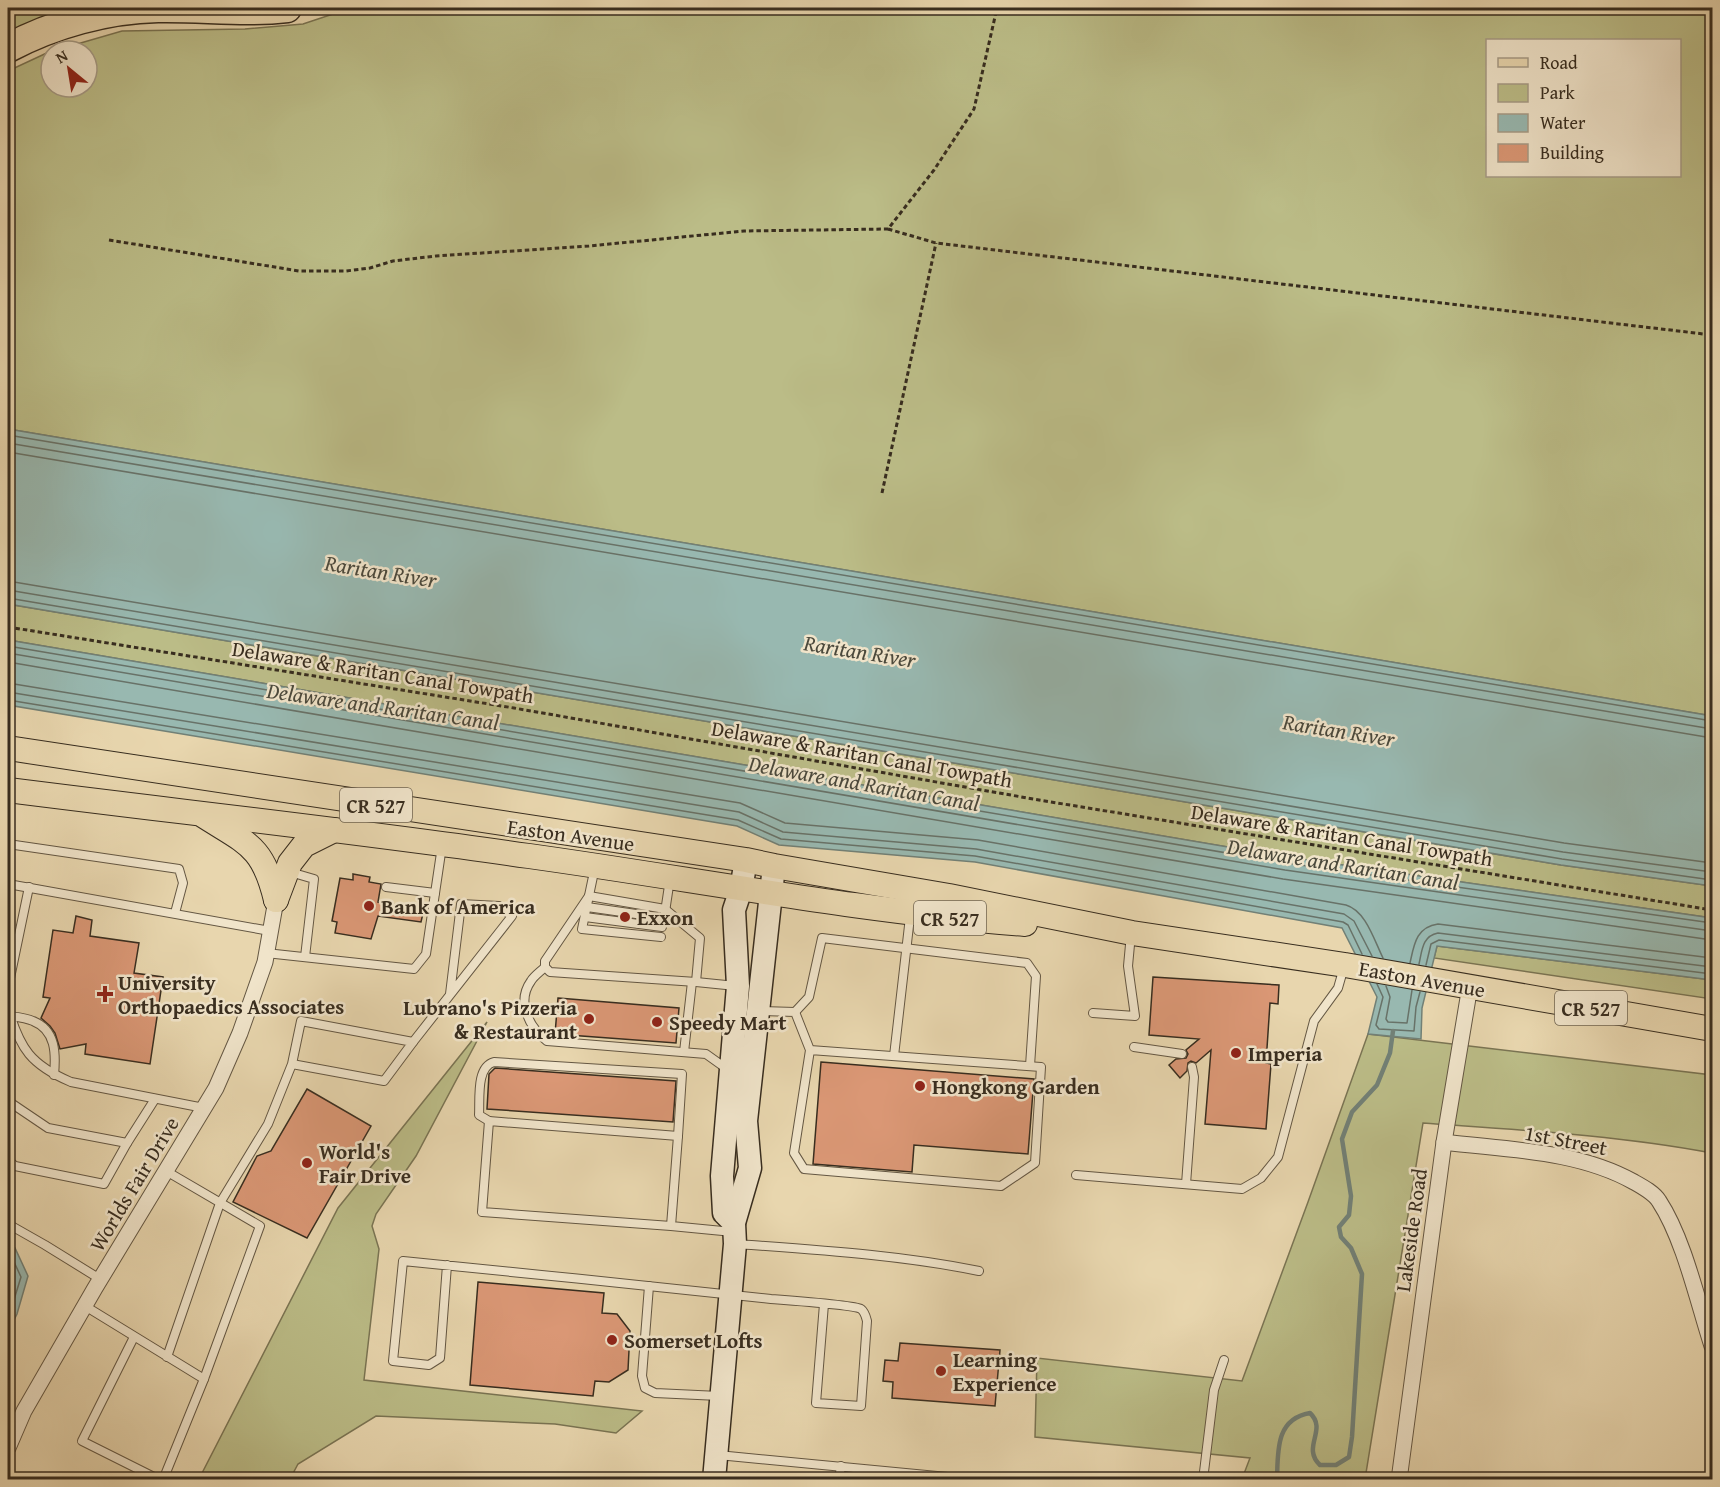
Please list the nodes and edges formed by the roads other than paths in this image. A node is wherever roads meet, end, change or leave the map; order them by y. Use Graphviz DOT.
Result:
graph roads {
  1 [pos="287,8"];
  2 [pos="8,48"];
  3 [pos="8,748"];
  4 [pos="8,790"];
  5 [pos="200,813"];
  6 [pos="334,830"];
  7 [pos="8,844"];
  8 [pos="442,844"];
  9 [pos="746,860"];
  10 [pos="595,866"];
  11 [pos="774,866"];
  12 [pos="286,871"];
  13 [pos="670,878"];
  14 [pos="8,884"];
  15 [pos="29,887"];
  16 [pos="386,887"];
  17 [pos="741,889"];
  18 [pos="770,892"];
  19 [pos="435,893"];
  20 [pos="589,897"];
  21 [pos="276,900"];
  22 [pos="587,907"];
  23 [pos="665,909"];
  24 [pos="910,912"];
  25 [pos="175,914"];
  26 [pos="585,917"];
  27 [pos="664,918"];
  28 [pos="662,927"];
  29 [pos="270,931"];
  30 [pos="1132,933"];
  31 [pos="906,948"];
  32 [pos="266,953"];
  33 [pos="304,957"];
  34 [pos="1345,965"];
  35 [pos="545,967"];
  36 [pos="694,982"];
  37 [pos="738,986"];
  38 [pos="1470,986"];
  39 [pos="450,994"];
  40 [pos="8,1002"];
  41 [pos="757,1011"];
  42 [pos="9,1012"];
  43 [pos="795,1012"];
  44 [pos="1093,1013"];
  45 [pos="1713,1029"];
  46 [pos="413,1042"];
  47 [pos="1134,1047"];
  48 [pos="810,1050"];
  49 [pos="684,1052"];
  50 [pos="1182,1054"];
  51 [pos="894,1056"];
  52 [pos="292,1064"];
  53 [pos="1030,1066"];
  54 [pos="1192,1067"];
  55 [pos="730,1071"];
  56 [pos="54,1074"];
  57 [pos="155,1098"];
  58 [pos="8,1101"];
  59 [pos="204,1108"];
  60 [pos="489,1121"];
  61 [pos="678,1136"];
  62 [pos="1444,1142"];
  63 [pos="127,1143"];
  64 [pos="8,1160"];
  65 [pos="166,1171"];
  66 [pos="1077,1175"];
  67 [pos="1186,1184"];
  68 [pos="220,1203"];
  69 [pos="8,1224"];
  70 [pos="671,1226"];
  71 [pos="734,1233"];
  72 [pos="447,1265"];
  73 [pos="980,1271"];
  74 [pos="100,1279"];
  75 [pos="649,1286"];
  76 [pos="731,1294"];
  77 [pos="824,1304"];
  78 [pos="85,1306"];
  79 [pos="134,1337"];
  80 [pos="1713,1346"];
  81 [pos="167,1357"];
  82 [pos="1224,1360"];
  83 [pos="204,1380"];
  84 [pos="722,1396"];
  85 [pos="8,1448"];
  86 [pos="717,1455"];
  87 [pos="841,1466"];
  88 [pos="162,1479"];
  89 [pos="714,1479"];
  90 [pos="839,1479"];
  91 [pos="979,1479"];
  92 [pos="1203,1479"];
  93 [pos="1399,1479"];
  1 -- 2 [label="highway"];
  3 -- 9 [label="main road, Easton Avenue / CR 527"];
  4 -- 5 [label="main road, Easton Avenue / CR 527"];
  5 -- 6 [label="main road, Easton Avenue / CR 527"];
  5 -- 21 [label="main road"];
  6 -- 8 [label="main road, Easton Avenue / CR 527"];
  6 -- 12 [label="main road"];
  7 -- 25 [label="lane"];
  8 -- 10 [label="main road, Easton Avenue / CR 527"];
  8 -- 19 [label="lane"];
  9 -- 11 [label="main road, Easton Avenue / CR 527"];
  9 -- 17 [label="main road"];
  10 -- 13 [label="main road, Easton Avenue / CR 527"];
  10 -- 20 [label="lane"];
  11 -- 18 [label="main road"];
  11 -- 30 [label="main road, Easton Avenue / CR 527"];
  12 -- 21 [label="main road"];
  12 -- 33 [label="lane"];
  13 -- 17 [label="main road, Easton Avenue / CR 527"];
  13 -- 23 [label="lane"];
  14 -- 15 [label="lane"];
  15 -- 25 [label="lane"];
  15 -- 40 [label="lane"];
  16 -- 19 [label="lane"];
  17 -- 18 [label="main road, Easton Avenue / CR 527"];
  17 -- 37 [label="main road"];
  18 -- 24 [label="main road, Easton Avenue / CR 527"];
  18 -- 41 [label="main road"];
  19 -- 33 [label="lane"];
  20 -- 22 [label="lane"];
  20 -- 23 [label="lane"];
  20 -- 35 [label="lane"];
  21 -- 29 [label="street, Worlds Fair Drive"];
  22 -- 26 [label="lane"];
  22 -- 27 [label="lane"];
  23 -- 27 [label="lane"];
  23 -- 36 [label="lane"];
  24 -- 30 [label="main road, Easton Avenue / CR 527"];
  24 -- 31 [label="lane"];
  25 -- 29 [label="lane"];
  26 -- 28 [label="lane"];
  26 -- 28 [label="lane"];
  27 -- 28 [label="lane"];
  29 -- 32 [label="street, Worlds Fair Drive"];
  30 -- 34 [label="main road, Easton Avenue / CR 527"];
  30 -- 44 [label="lane"];
  31 -- 43 [label="lane"];
  31 -- 51 [label="lane"];
  31 -- 53 [label="lane"];
  32 -- 33 [label="lane"];
  32 -- 59 [label="street, Worlds Fair Drive"];
  34 -- 38 [label="main road, Easton Avenue / CR 527"];
  34 -- 67 [label="lane"];
  35 -- 36 [label="lane"];
  35 -- 49 [label="lane"];
  36 -- 37 [label="lane"];
  36 -- 49 [label="lane"];
  37 -- 55 [label="main road"];
  38 -- 45 [label="main road, Easton Avenue / CR 527"];
  38 -- 62 [label="street, Lakeside Road"];
  39 -- 39 [label="lane"];
  39 -- 46 [label="lane"];
  41 -- 43 [label="lane"];
  41 -- 71 [label="main road"];
  42 -- 56 [label="lane"];
  42 -- 56 [label="lane"];
  43 -- 48 [label="lane"];
  46 -- 52 [label="lane"];
  46 -- 52 [label="lane"];
  47 -- 50 [label="lane"];
  48 -- 51 [label="lane"];
  48 -- 53 [label="lane"];
  49 -- 55 [label="lane"];
  51 -- 53 [label="lane"];
  52 -- 68 [label="lane"];
  54 -- 67 [label="lane"];
  55 -- 71 [label="main road"];
  56 -- 57 [label="lane"];
  57 -- 59 [label="lane"];
  57 -- 63 [label="lane"];
  58 -- 63 [label="lane"];
  59 -- 65 [label="street, Worlds Fair Drive"];
  60 -- 61 [label="lane"];
  60 -- 61 [label="lane"];
  60 -- 70 [label="lane"];
  61 -- 70 [label="lane"];
  62 -- 80 [label="street, 1st Street"];
  62 -- 93 [label="street, Lakeside Road"];
  63 -- 64 [label="lane"];
  65 -- 68 [label="lane"];
  65 -- 74 [label="street, Worlds Fair Drive"];
  66 -- 67 [label="lane"];
  68 -- 81 [label="lane"];
  68 -- 83 [label="lane"];
  69 -- 74 [label="lane"];
  70 -- 71 [label="lane"];
  71 -- 73 [label="lane"];
  71 -- 76 [label="main road"];
  72 -- 72 [label="lane"];
  72 -- 75 [label="lane"];
  74 -- 78 [label="street, Worlds Fair Drive"];
  75 -- 76 [label="lane"];
  75 -- 84 [label="lane"];
  76 -- 77 [label="lane"];
  76 -- 84 [label="main road"];
  77 -- 77 [label="lane"];
  78 -- 79 [label="lane"];
  78 -- 85 [label="street, Worlds Fair Drive"];
  79 -- 81 [label="lane"];
  79 -- 88 [label="lane"];
  81 -- 83 [label="lane"];
  82 -- 92 [label="lane"];
  83 -- 88 [label="lane"];
  84 -- 86 [label="main road"];
  86 -- 87 [label="lane"];
  86 -- 89 [label="main road"];
  87 -- 90 [label="lane"];
  87 -- 91 [label="lane"];
}
